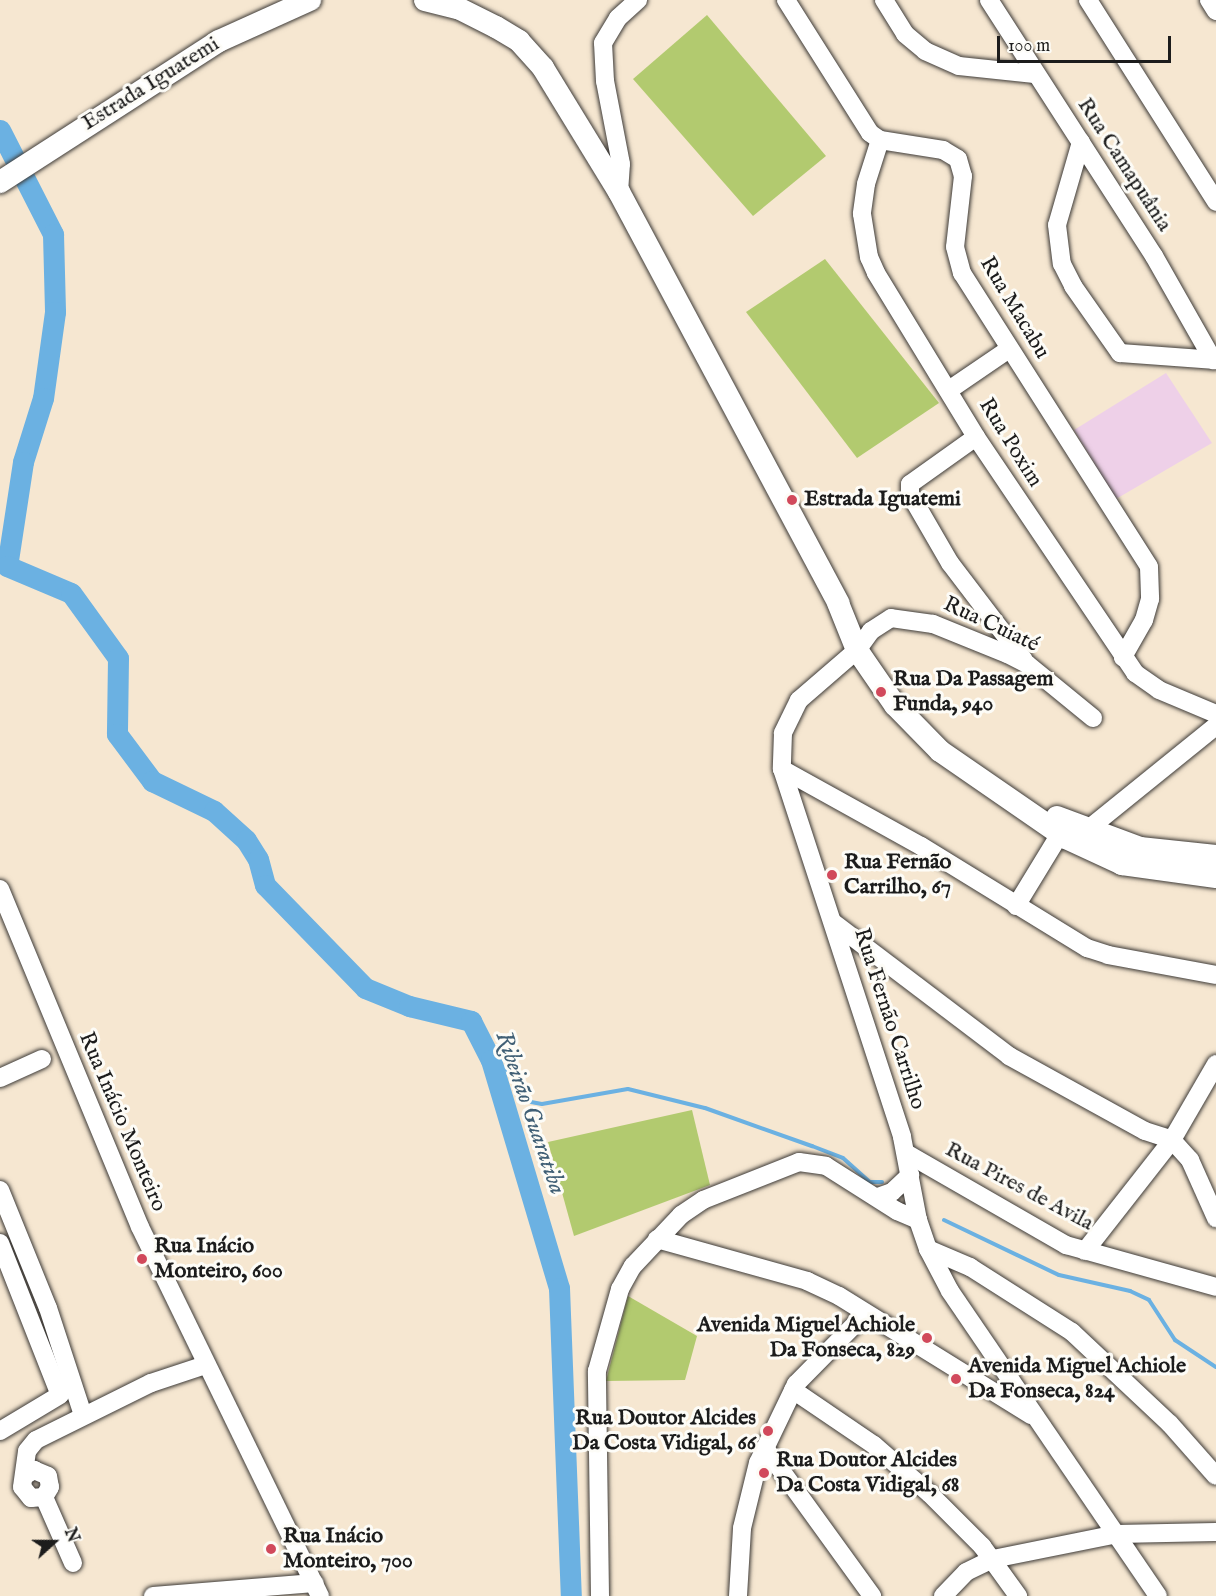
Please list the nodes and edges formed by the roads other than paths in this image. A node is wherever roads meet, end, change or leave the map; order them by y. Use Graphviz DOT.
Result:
graph roads {
  1 [pos="310,0"];
  2 [pos="425,0"];
  3 [pos="638,0"];
  4 [pos="786,0"];
  5 [pos="884,0"];
  6 [pos="988,0"];
  7 [pos="1088,0"];
  8 [pos="1209,0"];
  9 [pos="1216,11"];
  10 [pos="1035,74"];
  11 [pos="880,140"];
  12 [pos="1081,142"];
  13 [pos="16,171"];
  14 [pos="619,192"];
  15 [pos="1216,202"];
  16 [pos="1009,348"];
  17 [pos="1215,360"];
  18 [pos="949,390"];
  19 [pos="976,437"];
  20 [pos="857,640"];
  21 [pos="1123,657"];
  22 [pos="1027,664"];
  23 [pos="1216,714"];
  24 [pos="1093,718"];
  25 [pos="1216,726"];
  26 [pos="782,769"];
  27 [pos="1087,830"];
  28 [pos="1060,834"];
  29 [pos="1216,856"];
  30 [pos="1216,877"];
  31 [pos="0,889"];
  32 [pos="1016,906"];
  33 [pos="834,923"];
  34 [pos="1216,975"];
  35 [pos="42,1059"];
  36 [pos="1216,1064"];
  37 [pos="0,1078"];
  38 [pos="1172,1140"];
  39 [pos="906,1153"];
  40 [pos="910,1175"];
  41 [pos="0,1190"];
  42 [pos="878,1197"];
  43 [pos="1216,1218"];
  44 [pos="918,1220"];
  45 [pos="657,1239"];
  46 [pos="0,1243"];
  47 [pos="928,1249"];
  48 [pos="1085,1251"];
  49 [pos="1216,1287"];
  50 [pos="865,1314"];
  51 [pos="202,1359"];
  52 [pos="793,1390"];
  53 [pos="82,1415"];
  54 [pos="1035,1417"];
  55 [pos="0,1431"];
  56 [pos="765,1448"];
  57 [pos="1195,1451"];
  58 [pos="1216,1462"];
  59 [pos="1216,1476"];
  60 [pos="1216,1532"];
  61 [pos="1117,1534"];
  62 [pos="993,1559"];
  63 [pos="73,1563"];
  64 [pos="317,1590"];
  65 [pos="242,1593"];
  66 [pos="153,1596"];
  67 [pos="600,1596"];
  68 [pos="738,1596"];
  69 [pos="872,1596"];
  70 [pos="943,1596"];
  71 [pos="1018,1596"];
  72 [pos="1158,1596"];
  1 -- 13 [label="main road, Estrada Iguatemi"];
  2 -- 14 [label="main road"];
  3 -- 14 [label="street"];
  4 -- 11 [label="street"];
  5 -- 10 [label="street"];
  6 -- 10 [label="street, Rua Camapuânia"];
  7 -- 15 [label="street"];
  8 -- 9 [label="street"];
  10 -- 12 [label="street, Rua Camapuânia"];
  11 -- 16 [label="street, Rua Macabu"];
  11 -- 18 [label="street, Rua Poxim"];
  12 -- 17 [label="street, Rua Camapuânia"];
  12 -- 17 [label="street"];
  14 -- 20 [label="main road"];
  16 -- 18 [label="street"];
  16 -- 21 [label="street, Rua Macabu"];
  18 -- 19 [label="street, Rua Poxim"];
  19 -- 21 [label="street, Rua Poxim"];
  19 -- 22 [label="street"];
  20 -- 22 [label="street, Rua Cuiaté"];
  20 -- 26 [label="street, Rua Fernão Carrilho"];
  20 -- 27 [label="main road"];
  20 -- 28 [label="main road"];
  21 -- 23 [label="street, Rua Poxim"];
  22 -- 24 [label="street, Rua Cuiaté"];
  25 -- 27 [label="street"];
  26 -- 32 [label="street"];
  26 -- 33 [label="street, Rua Fernão Carrilho"];
  27 -- 29 [label="main road"];
  28 -- 30 [label="main road"];
  28 -- 32 [label="street"];
  31 -- 51 [label="street, Rua Inácio Monteiro"];
  32 -- 34 [label="street"];
  33 -- 38 [label="street"];
  33 -- 39 [label="street, Rua Fernão Carrilho"];
  35 -- 37 [label="street"];
  36 -- 38 [label="street"];
  38 -- 43 [label="street"];
  38 -- 48 [label="street"];
  39 -- 40 [label="street, Rua Fernão Carrilho"];
  39 -- 48 [label="street, Rua Pires de Avila"];
  40 -- 42 [label="street"];
  40 -- 44 [label="street, Rua Fernão Carrilho"];
  41 -- 53 [label="street"];
  42 -- 44 [label="street"];
  42 -- 45 [label="street"];
  44 -- 47 [label="street, Rua Fernão Carrilho"];
  45 -- 50 [label="street"];
  45 -- 67 [label="street"];
  46 -- 55 [label="street"];
  47 -- 54 [label="street, Rua Fernão Carrilho"];
  47 -- 57 [label="street"];
  48 -- 49 [label="street, Rua Pires de Avila"];
  50 -- 52 [label="street"];
  50 -- 54 [label="street"];
  51 -- 53 [label="street"];
  51 -- 64 [label="street, Rua Inácio Monteiro"];
  52 -- 56 [label="street"];
  52 -- 62 [label="street"];
  53 -- 63 [label="street"];
  54 -- 61 [label="street, Rua Fernão Carrilho"];
  56 -- 68 [label="street"];
  56 -- 69 [label="street"];
  57 -- 58 [label="street"];
  57 -- 59 [label="street"];
  60 -- 61 [label="street"];
  61 -- 62 [label="street"];
  61 -- 72 [label="street, Rua Fernão Carrilho"];
  62 -- 70 [label="street"];
  62 -- 71 [label="street"];
  64 -- 65 [label="street"];
  65 -- 66 [label="street"];
}
